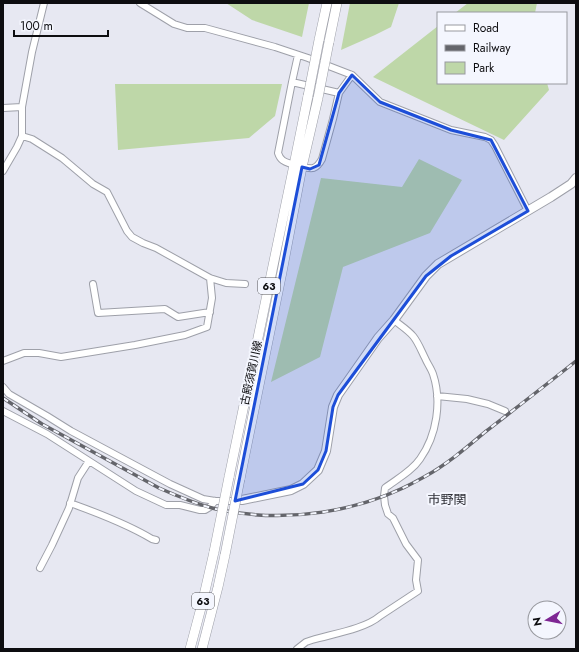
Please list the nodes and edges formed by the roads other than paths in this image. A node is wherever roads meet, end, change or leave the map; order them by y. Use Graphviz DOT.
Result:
graph roads {
  1 [pos="44,3"];
  2 [pos="140,3"];
  3 [pos="327,3"];
  4 [pos="337,3"];
  5 [pos="298,55"];
  6 [pos="352,75"];
  7 [pos="292,82"];
  8 [pos="339,93"];
  9 [pos="22,107"];
  10 [pos="3,108"];
  11 [pos="22,136"];
  12 [pos="298,166"];
  13 [pos="3,171"];
  14 [pos="576,178"];
  15 [pos="528,211"];
  16 [pos="210,278"];
  17 [pos="93,284"];
  18 [pos="244,284"];
  19 [pos="210,312"];
  20 [pos="394,320"];
  21 [pos="3,361"];
  22 [pos="3,387"];
  23 [pos="437,396"];
  24 [pos="3,411"];
  25 [pos="505,411"];
  26 [pos="88,461"];
  27 [pos="242,500"];
  28 [pos="215,501"];
  29 [pos="70,503"];
  30 [pos="156,540"];
  31 [pos="40,568"];
  32 [pos="190,649"];
  33 [pos="202,649"];
  34 [pos="297,649"];
  1 -- 9 [label="street"];
  2 -- 5 [label="street"];
  3 -- 12 [label="main road, 古殿須賀川線 / 63, bridge"];
  4 -- 12 [label="main road, 古殿須賀川線 / 63, bridge"];
  5 -- 6 [label="street"];
  5 -- 7 [label="street"];
  6 -- 8 [label="street"];
  6 -- 15 [label="street"];
  7 -- 8 [label="street"];
  7 -- 12 [label="street"];
  8 -- 12 [label="street"];
  9 -- 10 [label="street"];
  9 -- 11 [label="street"];
  11 -- 13 [label="street"];
  11 -- 16 [label="street"];
  12 -- 32 [label="main road, 古殿須賀川線 / 63, bridge"];
  12 -- 33 [label="main road, 古殿須賀川線 / 63, bridge"];
  14 -- 15 [label="street"];
  15 -- 20 [label="street"];
  16 -- 18 [label="street"];
  16 -- 19 [label="street"];
  17 -- 19 [label="street"];
  19 -- 21 [label="street"];
  20 -- 23 [label="street"];
  20 -- 27 [label="street"];
  22 -- 28 [label="street"];
  23 -- 25 [label="street"];
  23 -- 34 [label="street"];
  24 -- 26 [label="street"];
  26 -- 28 [label="street"];
  26 -- 29 [label="street"];
  27 -- 28 [label="street"];
  29 -- 30 [label="street"];
  29 -- 31 [label="street"];
}
